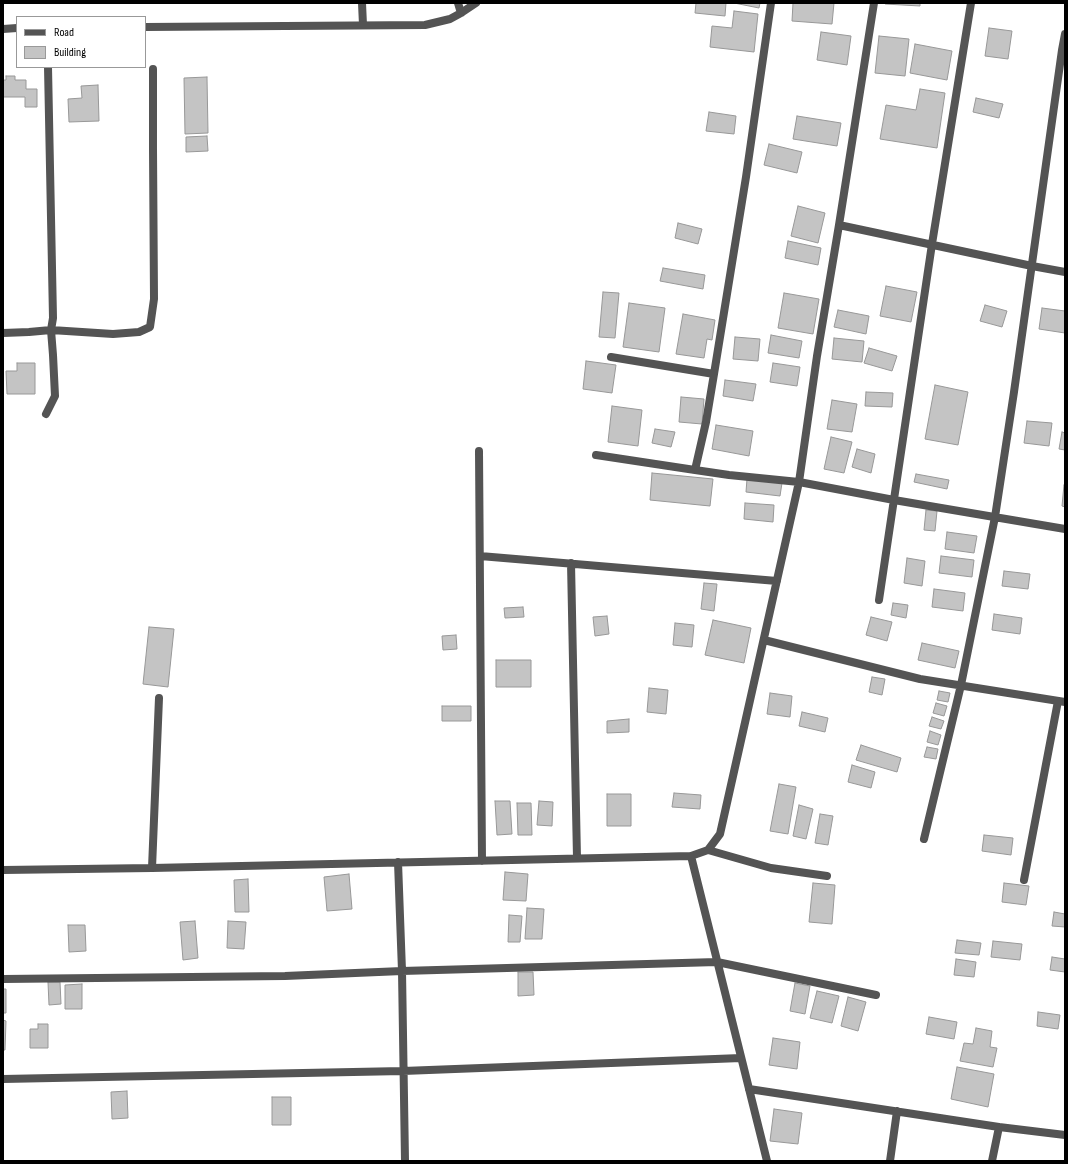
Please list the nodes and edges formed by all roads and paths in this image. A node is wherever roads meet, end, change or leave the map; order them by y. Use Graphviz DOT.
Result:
graph roads {
  1 [pos="362,3"];
  2 [pos="458,3"];
  3 [pos="476,3"];
  4 [pos="771,3"];
  5 [pos="874,3"];
  6 [pos="971,3"];
  7 [pos="461,13"];
  8 [pos="363,25"];
  9 [pos="146,27"];
  10 [pos="16,28"];
  11 [pos="3,29"];
  12 [pos="1065,34"];
  13 [pos="1063,50"];
  14 [pos="48,68"];
  15 [pos="154,69"];
  16 [pos="839,224"];
  17 [pos="932,244"];
  18 [pos="1032,266"];
  19 [pos="1065,272"];
  20 [pos="51,330"];
  21 [pos="3,333"];
  22 [pos="611,357"];
  23 [pos="714,374"];
  24 [pos="46,414"];
  25 [pos="479,450"];
  26 [pos="596,454"];
  27 [pos="695,470"];
  28 [pos="799,482"];
  29 [pos="894,500"];
  30 [pos="995,517"];
  31 [pos="1065,529"];
  32 [pos="480,556"];
  33 [pos="570,563"];
  34 [pos="776,581"];
  35 [pos="879,600"];
  36 [pos="764,640"];
  37 [pos="961,685"];
  38 [pos="159,698"];
  39 [pos="1062,701"];
  40 [pos="924,839"];
  41 [pos="708,850"];
  42 [pos="691,856"];
  43 [pos="577,858"];
  44 [pos="482,861"];
  45 [pos="398,862"];
  46 [pos="152,868"];
  47 [pos="3,870"];
  48 [pos="827,876"];
  49 [pos="1024,880"];
  50 [pos="717,962"];
  51 [pos="402,971"];
  52 [pos="3,978"];
  53 [pos="876,995"];
  54 [pos="741,1058"];
  55 [pos="403,1071"];
  56 [pos="3,1079"];
  57 [pos="749,1089"];
  58 [pos="897,1111"];
  59 [pos="999,1127"];
  60 [pos="1065,1136"];
  61 [pos="406,1161"];
  62 [pos="767,1161"];
  63 [pos="890,1161"];
  64 [pos="992,1161"];
  1 -- 8 [label="street"];
  2 -- 7 [label="street"];
  3 -- 7 [label="street"];
  4 -- 23 [label="street"];
  5 -- 16 [label="street"];
  6 -- 17 [label="street"];
  7 -- 8 [label="street"];
  8 -- 9 [label="street"];
  10 -- 11 [label="street"];
  12 -- 13 [label="street"];
  13 -- 18 [label="street"];
  14 -- 20 [label="street"];
  15 -- 20 [label="street"];
  16 -- 17 [label="street"];
  16 -- 28 [label="street"];
  17 -- 18 [label="street"];
  17 -- 29 [label="street"];
  18 -- 19 [label="street"];
  18 -- 30 [label="street"];
  20 -- 21 [label="street"];
  20 -- 24 [label="street"];
  22 -- 23 [label="street"];
  23 -- 27 [label="street"];
  25 -- 32 [label="street"];
  26 -- 27 [label="street"];
  27 -- 28 [label="street"];
  28 -- 29 [label="street"];
  28 -- 34 [label="street"];
  29 -- 30 [label="street"];
  29 -- 35 [label="street"];
  30 -- 31 [label="street"];
  30 -- 37 [label="street"];
  32 -- 33 [label="street"];
  32 -- 44 [label="street"];
  33 -- 34 [label="street"];
  33 -- 43 [label="street"];
  34 -- 36 [label="street"];
  36 -- 37 [label="street"];
  36 -- 41 [label="street"];
  37 -- 39 [label="street"];
  37 -- 40 [label="street"];
  38 -- 46 [label="street"];
  39 -- 49 [label="street"];
  41 -- 42 [label="street"];
  41 -- 48 [label="street"];
  42 -- 43 [label="street"];
  42 -- 50 [label="street"];
  43 -- 44 [label="street"];
  44 -- 45 [label="street"];
  45 -- 46 [label="street"];
  45 -- 51 [label="street"];
  46 -- 47 [label="street"];
  50 -- 51 [label="street"];
  50 -- 53 [label="street"];
  50 -- 54 [label="street"];
  51 -- 52 [label="street"];
  51 -- 55 [label="street"];
  54 -- 55 [label="street"];
  54 -- 57 [label="street"];
  55 -- 56 [label="street"];
  55 -- 61 [label="street"];
  57 -- 58 [label="street"];
  57 -- 62 [label="street"];
  58 -- 59 [label="street"];
  58 -- 63 [label="street"];
  59 -- 60 [label="street"];
  59 -- 64 [label="street"];
}
